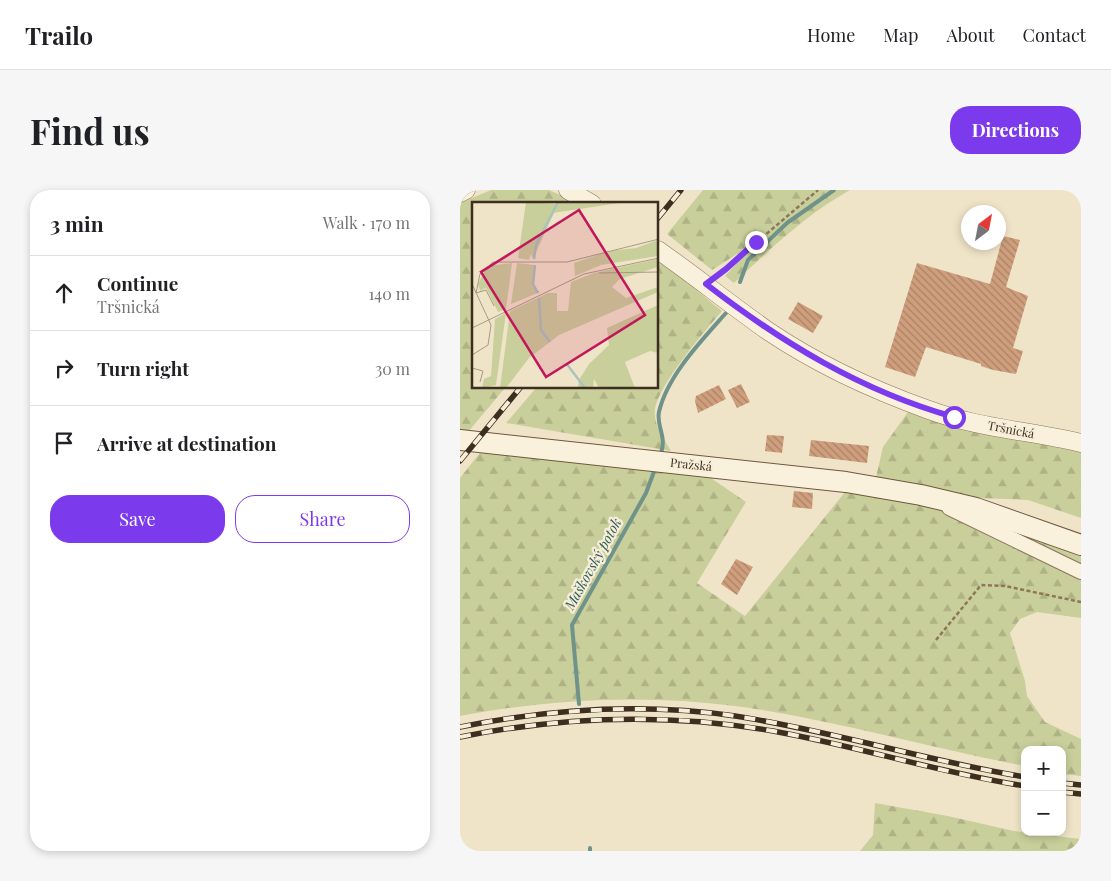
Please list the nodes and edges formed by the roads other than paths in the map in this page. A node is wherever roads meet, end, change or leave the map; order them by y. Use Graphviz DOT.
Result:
graph roads {
  1 [pos="466,190"];
  2 [pos="568,190"];
  3 [pos="460,193"];
  4 [pos="589,202"];
  5 [pos="659,251"];
  6 [pos="460,440"];
  7 [pos="1081,444"];
  8 [pos="921,495"];
  9 [pos="1081,545"];
  10 [pos="1081,572"];
  1 -- 3 [label="street"];
  2 -- 4 [label="street"];
  5 -- 7 [label="street, Tršnická"];
  6 -- 8 [label="main road, Pražská"];
  8 -- 9 [label="main road, Pražská"];
  8 -- 10 [label="street, Pražská"];
}
